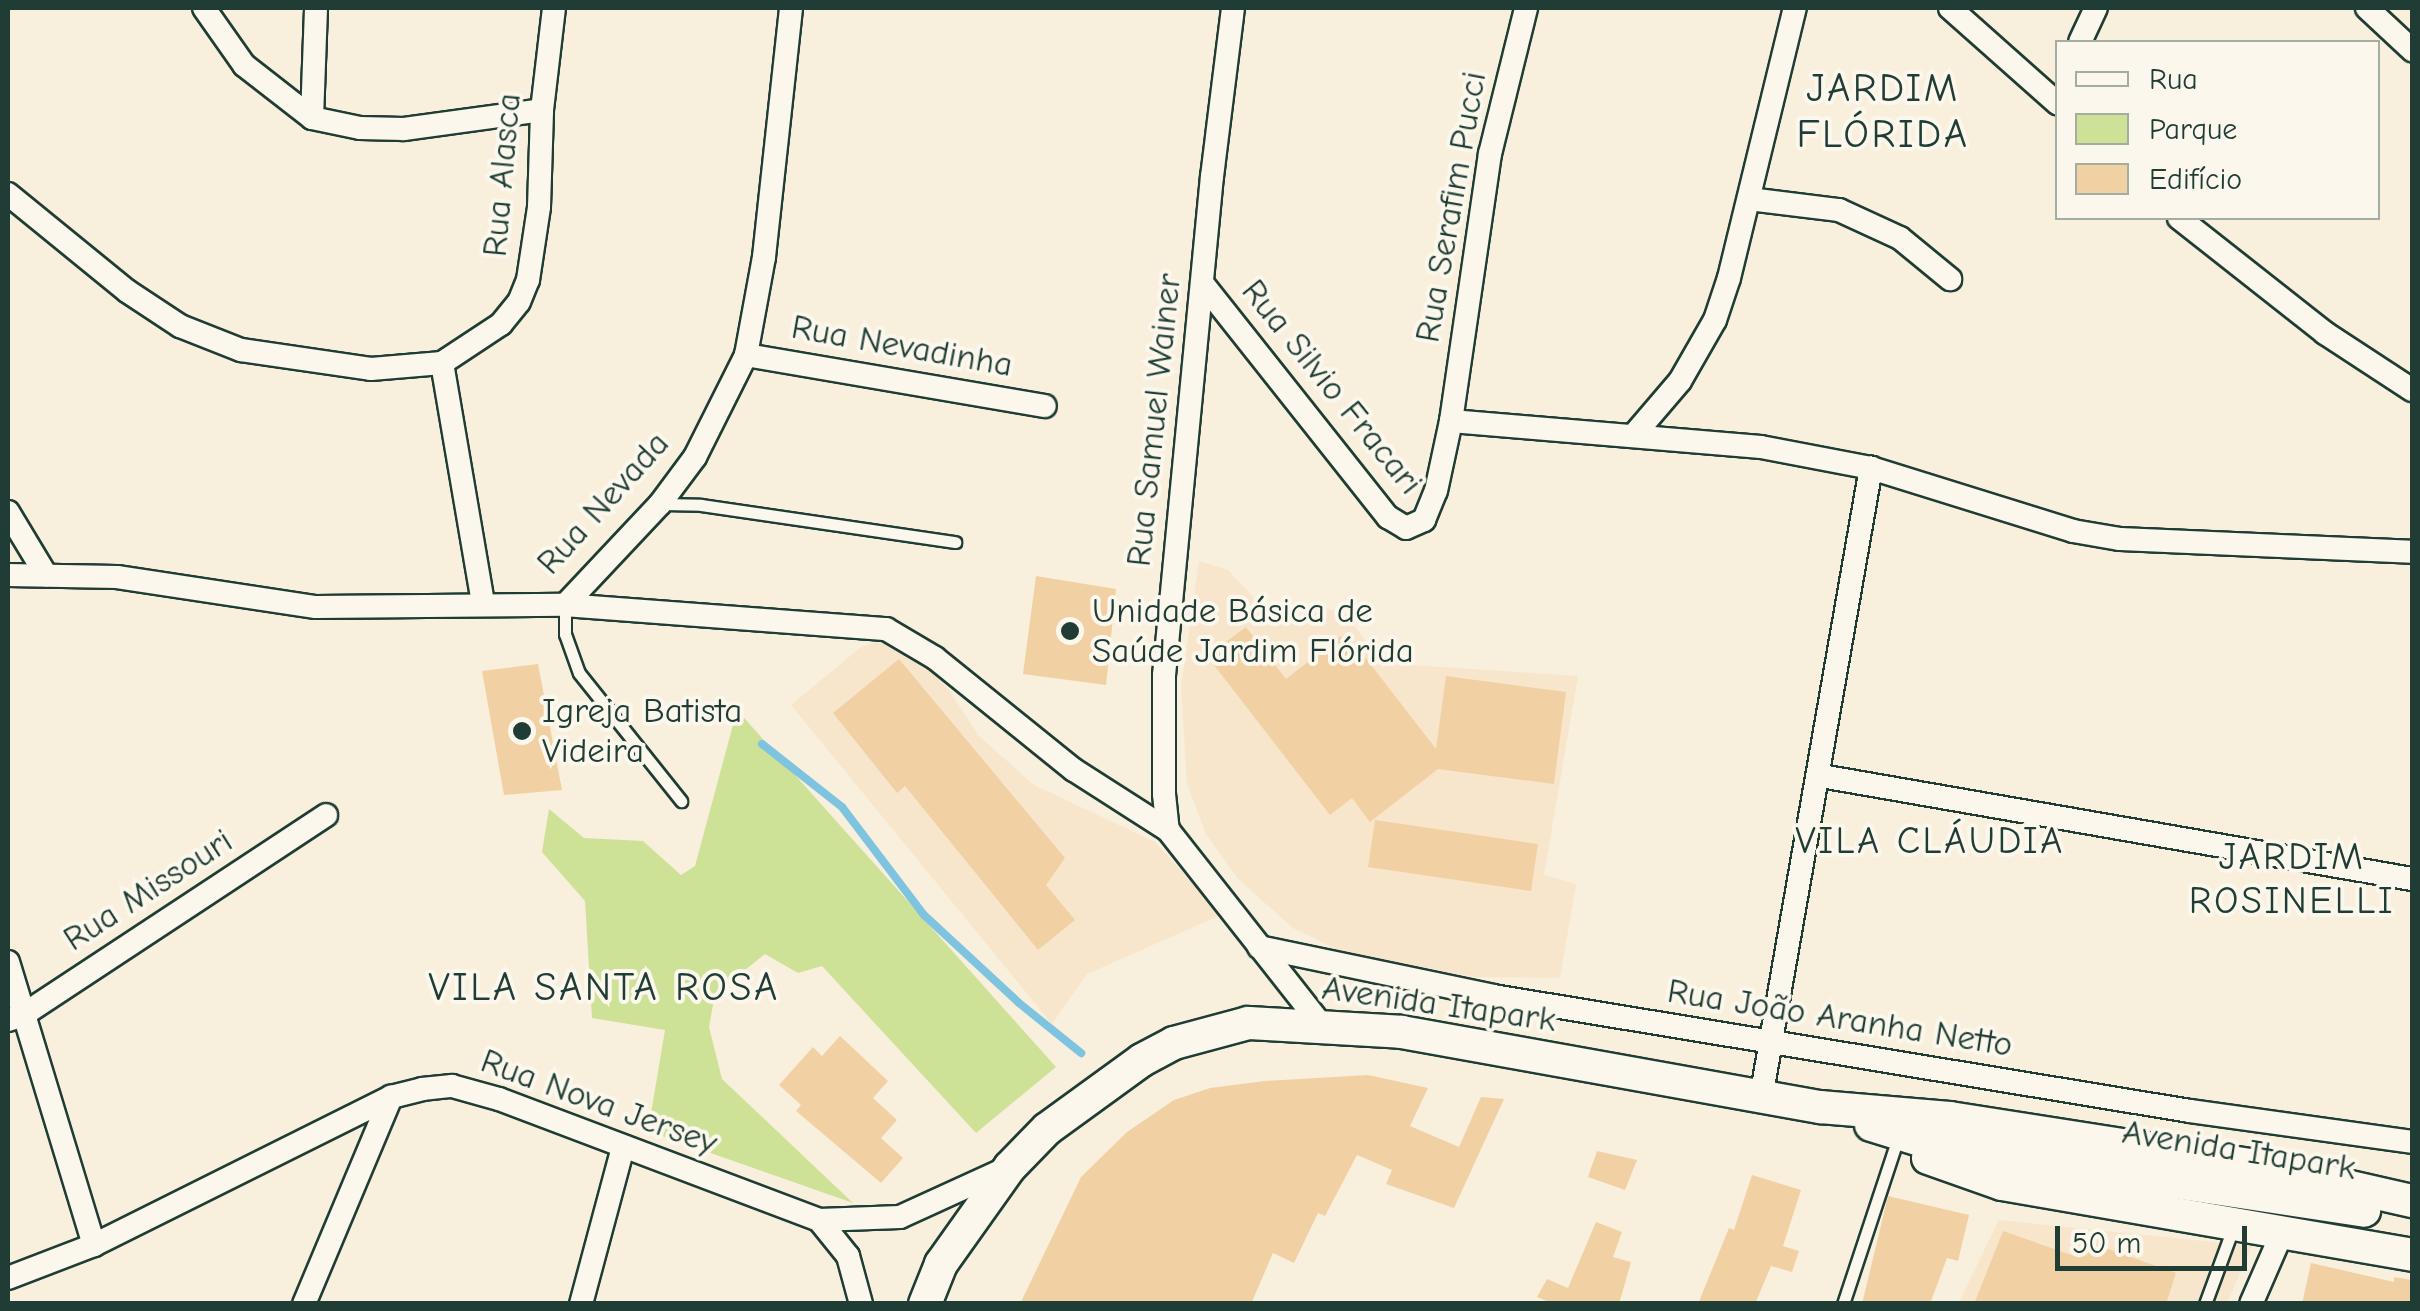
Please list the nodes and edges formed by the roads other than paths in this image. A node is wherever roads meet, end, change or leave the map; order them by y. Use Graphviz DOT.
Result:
graph roads {
  1 [pos="204,8"];
  2 [pos="316,8"];
  3 [pos="554,8"];
  4 [pos="790,8"];
  5 [pos="1234,8"];
  6 [pos="1526,8"];
  7 [pos="1795,8"];
  8 [pos="1950,8"];
  9 [pos="2096,8"];
  10 [pos="2367,8"];
  11 [pos="2081,40"];
  12 [pos="2412,50"];
  13 [pos="2055,98"];
  14 [pos="542,110"];
  15 [pos="312,118"];
  16 [pos="8,194"];
  17 [pos="1749,199"];
  18 [pos="2183,220"];
  19 [pos="1950,279"];
  20 [pos="1203,284"];
  21 [pos="746,356"];
  22 [pos="442,363"];
  23 [pos="2412,390"];
  24 [pos="1046,406"];
  25 [pos="1451,420"];
  26 [pos="1633,436"];
  27 [pos="1871,468"];
  28 [pos="660,504"];
  29 [pos="8,512"];
  30 [pos="954,542"];
  31 [pos="2412,552"];
  32 [pos="8,574"];
  33 [pos="46,575"];
  34 [pos="484,604"];
  35 [pos="564,605"];
  36 [pos="1820,776"];
  37 [pos="681,801"];
  38 [pos="326,815"];
  39 [pos="1168,830"];
  40 [pos="2412,879"];
  41 [pos="1259,947"];
  42 [pos="8,962"];
  43 [pos="15,1017"];
  44 [pos="1323,1027"];
  45 [pos="1770,1042"];
  46 [pos="391,1097"];
  47 [pos="1761,1098"];
  48 [pos="1820,1107"];
  49 [pos="1854,1120"];
  50 [pos="2412,1142"];
  51 [pos="1895,1146"];
  52 [pos="623,1147"];
  53 [pos="2048,1162"];
  54 [pos="1010,1166"];
  55 [pos="2412,1201"];
  56 [pos="865,1219"];
  57 [pos="2412,1219"];
  58 [pos="819,1220"];
  59 [pos="2234,1225"];
  60 [pos="2282,1233"];
  61 [pos="94,1244"];
  62 [pos="2412,1255"];
  63 [pos="848,1256"];
  64 [pos="8,1278"];
  65 [pos="2206,1302"];
  66 [pos="304,1304"];
  67 [pos="582,1304"];
  68 [pos="861,1304"];
  69 [pos="925,1304"];
  70 [pos="1842,1304"];
  71 [pos="2251,1304"];
  1 -- 15 [label="street"];
  2 -- 15 [label="street"];
  3 -- 14 [label="street, Rua Alasca"];
  4 -- 21 [label="street, Rua Nevada"];
  5 -- 20 [label="street, Rua Samuel Wainer"];
  6 -- 25 [label="street, Rua Serafim Pucci"];
  7 -- 17 [label="street"];
  8 -- 13 [label="street"];
  9 -- 11 [label="street"];
  10 -- 12 [label="street"];
  14 -- 15 [label="street"];
  14 -- 22 [label="street, Rua Alasca"];
  16 -- 22 [label="street, Rua Alasca"];
  17 -- 19 [label="street"];
  17 -- 26 [label="street"];
  18 -- 23 [label="street"];
  20 -- 25 [label="street, Rua Silvio Fracari"];
  20 -- 39 [label="street, Rua Samuel Wainer"];
  21 -- 24 [label="street, Rua Nevadinha"];
  21 -- 28 [label="street, Rua Nevada"];
  22 -- 34 [label="street"];
  25 -- 26 [label="street"];
  26 -- 27 [label="street"];
  27 -- 31 [label="street"];
  27 -- 36 [label="street"];
  28 -- 30 [label="lane"];
  28 -- 35 [label="street, Rua Nevada"];
  29 -- 33 [label="street"];
  32 -- 33 [label="street, Rua Nevada"];
  33 -- 34 [label="street, Rua Nevada"];
  34 -- 35 [label="street, Rua Nevada"];
  35 -- 37 [label="lane"];
  35 -- 39 [label="street"];
  36 -- 40 [label="street"];
  36 -- 45 [label="street"];
  38 -- 43 [label="street, Rua Missouri"];
  39 -- 41 [label="street"];
  41 -- 44 [label="street"];
  41 -- 45 [label="street, Rua João Aranha Netto"];
  42 -- 43 [label="street"];
  43 -- 61 [label="street"];
  44 -- 47 [label="main road, Avenida Itapark"];
  44 -- 54 [label="main road, Avenida Itapark"];
  45 -- 47 [label="street"];
  45 -- 50 [label="street, Rua João Aranha Netto"];
  46 -- 52 [label="street, Rua Nova Jersey"];
  46 -- 61 [label="street, Rua Nova Jersey"];
  46 -- 66 [label="street"];
  47 -- 48 [label="main road, Avenida Itapark"];
  48 -- 49 [label="main road, Avenida Itapark"];
  48 -- 53 [label="main road, Avenida Itapark"];
  49 -- 51 [label="main road"];
  49 -- 53 [label="main road, Avenida Itapark"];
  51 -- 53 [label="main road"];
  51 -- 70 [label="lane"];
  52 -- 58 [label="street, Rua Nova Jersey"];
  52 -- 67 [label="street"];
  53 -- 55 [label="main road, Avenida Itapark"];
  53 -- 57 [label="main road, Avenida Itapark"];
  53 -- 59 [label="main road"];
  54 -- 56 [label="street, Rua Nova Jersey"];
  54 -- 69 [label="main road, Avenida Itapark"];
  56 -- 58 [label="street, Rua Nova Jersey"];
  56 -- 63 [label="street"];
  58 -- 63 [label="street"];
  59 -- 60 [label="main road"];
  59 -- 65 [label="lane"];
  60 -- 62 [label="main road"];
  60 -- 71 [label="street"];
  61 -- 64 [label="street, Rua Nova Jersey"];
  63 -- 68 [label="street"];
}
